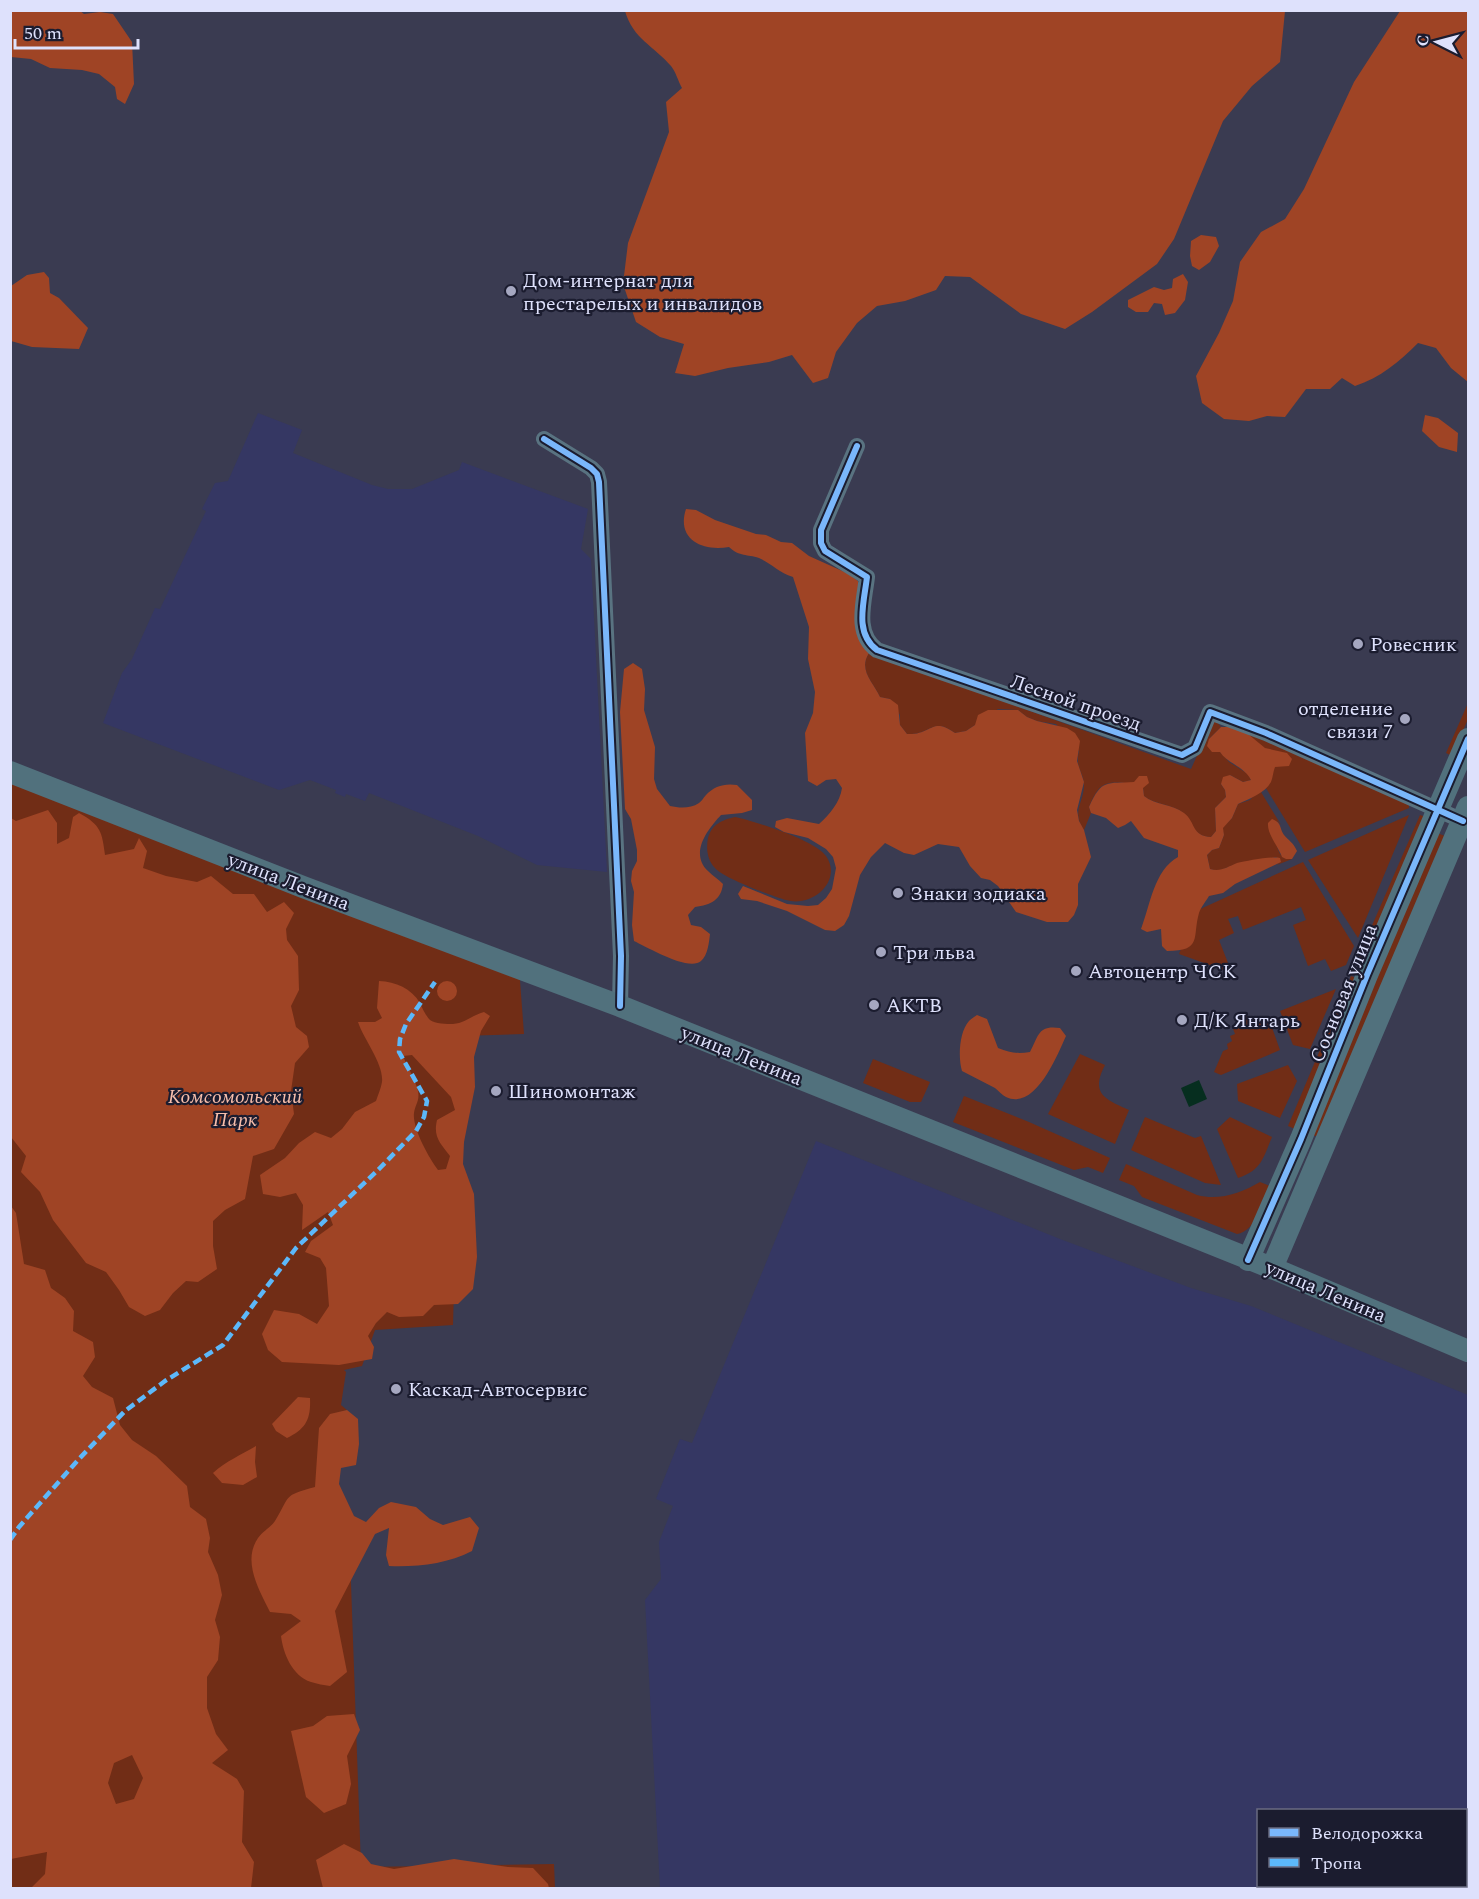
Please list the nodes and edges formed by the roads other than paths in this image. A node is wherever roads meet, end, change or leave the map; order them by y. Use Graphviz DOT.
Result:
graph roads {
  1 [pos="544,439"];
  2 [pos="857,446"];
  3 [pos="1468,739"];
  4 [pos="10,772"];
  5 [pos="1437,810"];
  6 [pos="1466,814"];
  7 [pos="620,1006"];
  8 [pos="1248,1260"];
  9 [pos="1272,1268"];
  10 [pos="1468,1351"];
  1 -- 7 [label="street"];
  2 -- 5 [label="street, Лесной проезд"];
  3 -- 5 [label="main road, Сосновая улица"];
  4 -- 7 [label="main road, улица Ленина"];
  5 -- 6 [label="street, Лесной проезд"];
  5 -- 8 [label="main road, Сосновая улица"];
  6 -- 9 [label="main road"];
  7 -- 8 [label="main road, улица Ленина"];
  8 -- 9 [label="main road, улица Ленина"];
  9 -- 10 [label="main road, улица Ленина"];
}
